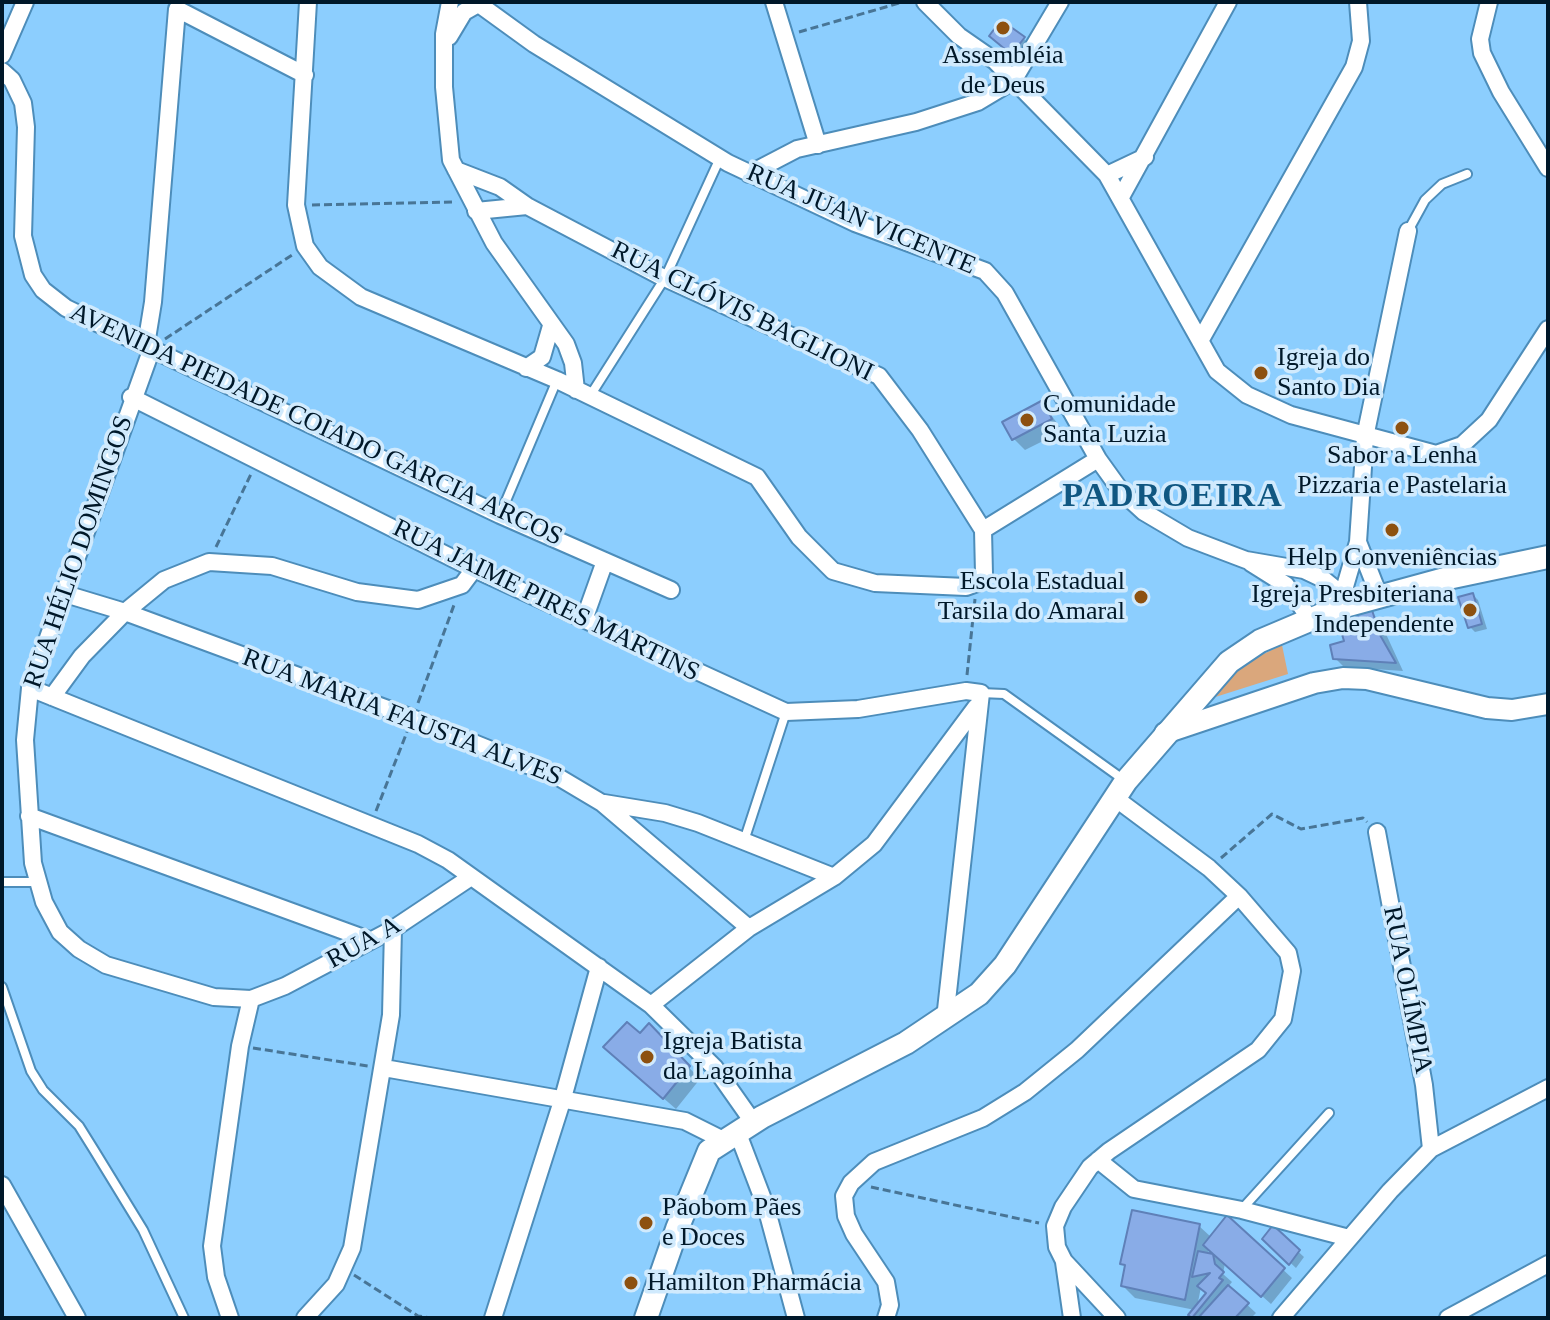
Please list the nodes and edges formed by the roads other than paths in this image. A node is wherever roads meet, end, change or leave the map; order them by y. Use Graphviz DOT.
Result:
graph roads {
  1 [pos="25,2"];
  2 [pos="308,2"];
  3 [pos="450,2"];
  4 [pos="774,2"];
  5 [pos="925,2"];
  6 [pos="1060,2"];
  7 [pos="1228,2"];
  8 [pos="1358,2"];
  9 [pos="1489,2"];
  10 [pos="477,3"];
  11 [pos="444,49"];
  12 [pos="2,55"];
  13 [pos="2,71"];
  14 [pos="305,75"];
  15 [pos="1013,81"];
  16 [pos="818,145"];
  17 [pos="1146,156"];
  18 [pos="720,158"];
  19 [pos="1548,168"];
  20 [pos="456,170"];
  21 [pos="749,174"];
  22 [pos="1467,174"];
  23 [pos="1107,175"];
  24 [pos="1121,197"];
  25 [pos="473,206"];
  26 [pos="527,206"];
  27 [pos="1408,231"];
  28 [pos="665,278"];
  29 [pos="551,326"];
  30 [pos="1548,329"];
  31 [pos="1200,341"];
  32 [pos="149,346"];
  33 [pos="526,368"];
  34 [pos="557,380"];
  35 [pos="583,393"];
  36 [pos="131,397"];
  37 [pos="1365,437"];
  38 [pos="1098,459"];
  39 [pos="500,515"];
  40 [pos="983,530"];
  41 [pos="1358,542"];
  42 [pos="1548,557"];
  43 [pos="1246,560"];
  44 [pos="605,561"];
  45 [pos="474,569"];
  46 [pos="671,590"];
  47 [pos="62,593"];
  48 [pos="1380,598"];
  49 [pos="1338,608"];
  50 [pos="125,612"];
  51 [pos="585,617"];
  52 [pos="1310,619"];
  53 [pos="30,688"];
  54 [pos="52,697"];
  55 [pos="975,697"];
  56 [pos="1548,704"];
  57 [pos="786,712"];
  58 [pos="1165,733"];
  59 [pos="1121,790"];
  60 [pos="602,803"];
  61 [pos="29,816"];
  62 [pos="1377,832"];
  63 [pos="743,841"];
  64 [pos="471,877"];
  65 [pos="834,877"];
  66 [pos="38,881"];
  67 [pos="2,882"];
  68 [pos="1239,896"];
  69 [pos="749,928"];
  70 [pos="393,929"];
  71 [pos="369,940"];
  72 [pos="599,967"];
  73 [pos="2,987"];
  74 [pos="251,999"];
  75 [pos="651,1005"];
  76 [pos="945,1019"];
  77 [pos="384,1068"];
  78 [pos="1548,1088"];
  79 [pos="563,1098"];
  80 [pos="1329,1113"];
  81 [pos="738,1131"];
  82 [pos="1431,1149"];
  83 [pos="1098,1160"];
  84 [pos="2,1185"];
  85 [pos="1242,1210"];
  86 [pos="1349,1238"];
  87 [pos="1064,1261"];
  88 [pos="1548,1264"];
  89 [pos="77,1318"];
  90 [pos="184,1318"];
  91 [pos="230,1318"];
  92 [pos="305,1318"];
  93 [pos="493,1318"];
  94 [pos="646,1318"];
  95 [pos="796,1318"];
  96 [pos="886,1318"];
  97 [pos="1072,1318"];
  98 [pos="1117,1318"];
  99 [pos="1281,1318"];
  100 [pos="1448,1318"];
  1 -- 12 [label="street"];
  2 -- 14 [label="street"];
  3 -- 11 [label="street"];
  4 -- 16 [label="street"];
  5 -- 15 [label="street"];
  6 -- 15 [label="street"];
  7 -- 17 [label="street"];
  8 -- 31 [label="street"];
  9 -- 19 [label="street"];
  10 -- 11 [label="street, RUA JUAN VICENTE"];
  10 -- 18 [label="street, RUA JUAN VICENTE"];
  11 -- 20 [label="street"];
  13 -- 32 [label="street, AVENIDA PIEDADE COIADO GARCIA ARCOS"];
  14 -- 32 [label="street, RUA HÉLIO DOMINGOS"];
  14 -- 33 [label="street"];
  15 -- 16 [label="street"];
  15 -- 23 [label="street"];
  16 -- 21 [label="street"];
  17 -- 23 [label="street"];
  17 -- 24 [label="street"];
  18 -- 21 [label="street, RUA JUAN VICENTE"];
  18 -- 28 [label="lane"];
  20 -- 25 [label="street"];
  20 -- 26 [label="street, RUA CLÓVIS BAGLIONI"];
  21 -- 38 [label="street, RUA JUAN VICENTE"];
  22 -- 27 [label="lane"];
  23 -- 24 [label="street"];
  24 -- 31 [label="street"];
  25 -- 26 [label="street"];
  25 -- 29 [label="street"];
  26 -- 28 [label="street, RUA CLÓVIS BAGLIONI"];
  27 -- 37 [label="street"];
  28 -- 35 [label="lane"];
  28 -- 40 [label="street, RUA CLÓVIS BAGLIONI"];
  29 -- 33 [label="street"];
  29 -- 35 [label="street"];
  30 -- 37 [label="street"];
  31 -- 37 [label="street"];
  32 -- 36 [label="street, RUA HÉLIO DOMINGOS"];
  32 -- 39 [label="street, AVENIDA PIEDADE COIADO GARCIA ARCOS"];
  33 -- 34 [label="street"];
  34 -- 35 [label="street"];
  34 -- 39 [label="lane"];
  35 -- 40 [label="street"];
  36 -- 45 [label="street, RUA JAIME PIRES MARTINS"];
  36 -- 47 [label="street, RUA HÉLIO DOMINGOS"];
  37 -- 41 [label="street"];
  38 -- 40 [label="street"];
  38 -- 43 [label="street, RUA JUAN VICENTE"];
  39 -- 44 [label="street, AVENIDA PIEDADE COIADO GARCIA ARCOS"];
  41 -- 48 [label="street"];
  41 -- 49 [label="street"];
  42 -- 48 [label="main road"];
  43 -- 49 [label="street, RUA JUAN VICENTE"];
  43 -- 52 [label="street, RUA JUAN VICENTE"];
  44 -- 46 [label="street, AVENIDA PIEDADE COIADO GARCIA ARCOS"];
  44 -- 51 [label="street"];
  45 -- 50 [label="street"];
  45 -- 51 [label="street, RUA JAIME PIRES MARTINS"];
  47 -- 50 [label="street, RUA MARIA FAUSTA ALVES"];
  47 -- 53 [label="street, RUA HÉLIO DOMINGOS"];
  48 -- 49 [label="main road"];
  49 -- 52 [label="main road"];
  50 -- 54 [label="street"];
  50 -- 60 [label="street, RUA MARIA FAUSTA ALVES"];
  51 -- 57 [label="street, RUA JAIME PIRES MARTINS"];
  52 -- 58 [label="main road"];
  53 -- 54 [label="street"];
  53 -- 61 [label="street, RUA HÉLIO DOMINGOS"];
  54 -- 64 [label="street"];
  55 -- 57 [label="street, RUA JAIME PIRES MARTINS"];
  55 -- 59 [label="lane"];
  55 -- 65 [label="street"];
  55 -- 76 [label="street"];
  56 -- 58 [label="street"];
  57 -- 63 [label="lane"];
  58 -- 59 [label="main road"];
  59 -- 68 [label="street"];
  59 -- 76 [label="main road"];
  60 -- 63 [label="street"];
  60 -- 69 [label="street, RUA MARIA FAUSTA ALVES"];
  61 -- 66 [label="street, RUA HÉLIO DOMINGOS"];
  61 -- 71 [label="street"];
  62 -- 82 [label="street, RUA OLÍMPIA"];
  63 -- 65 [label="street"];
  64 -- 70 [label="street, RUA A"];
  64 -- 72 [label="street"];
  65 -- 69 [label="street"];
  66 -- 67 [label="lane"];
  66 -- 74 [label="street, RUA HÉLIO DOMINGOS"];
  68 -- 83 [label="street"];
  68 -- 96 [label="street"];
  69 -- 75 [label="street"];
  70 -- 71 [label="street, RUA A"];
  70 -- 77 [label="street"];
  71 -- 74 [label="street, RUA A"];
  72 -- 75 [label="street"];
  72 -- 79 [label="street"];
  73 -- 90 [label="lane"];
  74 -- 91 [label="street"];
  75 -- 81 [label="street"];
  76 -- 81 [label="main road"];
  77 -- 79 [label="street"];
  77 -- 92 [label="street"];
  78 -- 82 [label="street"];
  79 -- 81 [label="street"];
  79 -- 93 [label="street"];
  80 -- 85 [label="lane"];
  81 -- 94 [label="main road"];
  81 -- 95 [label="street"];
  82 -- 86 [label="street"];
  83 -- 85 [label="street"];
  83 -- 87 [label="street"];
  84 -- 89 [label="street"];
  85 -- 86 [label="street"];
  86 -- 99 [label="street"];
  87 -- 97 [label="street"];
  87 -- 98 [label="street"];
  88 -- 100 [label="street"];
}
